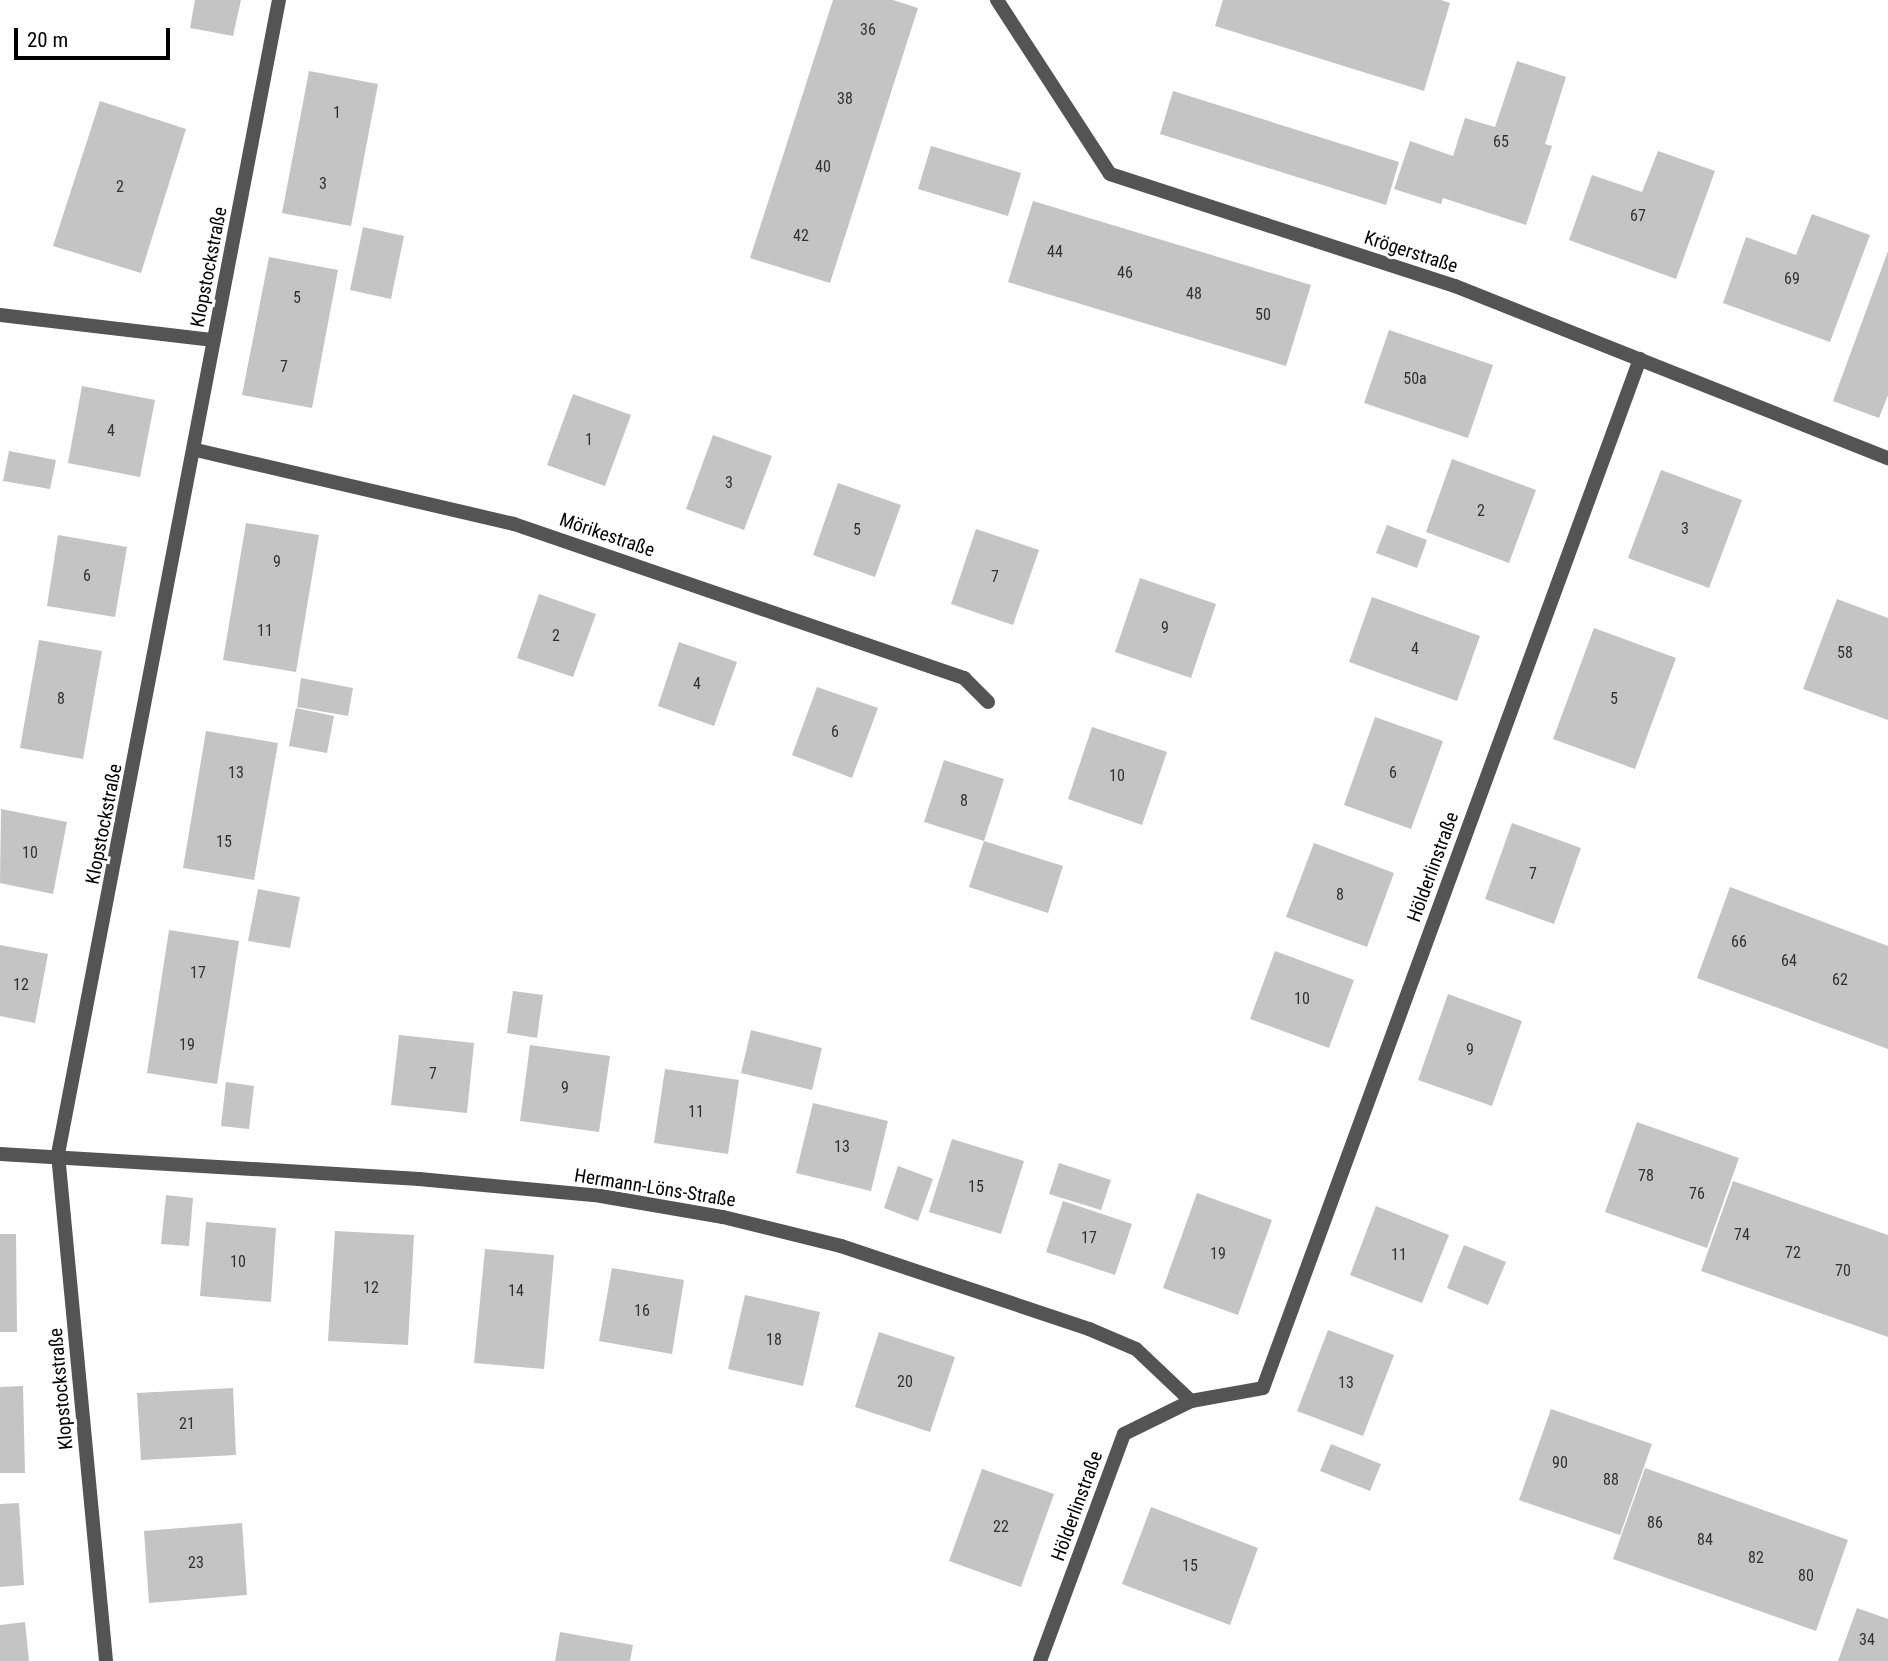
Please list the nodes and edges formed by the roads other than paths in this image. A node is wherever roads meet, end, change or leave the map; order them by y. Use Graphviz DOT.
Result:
graph roads {
  1 [pos="279,0"];
  2 [pos="997,0"];
  3 [pos="0,315"];
  4 [pos="214,340"];
  5 [pos="1640,359"];
  6 [pos="196,450"];
  7 [pos="1888,458"];
  8 [pos="988,702"];
  9 [pos="0,1154"];
  10 [pos="58,1154"];
  11 [pos="1191,1401"];
  12 [pos="106,1661"];
  13 [pos="1040,1661"];
  1 -- 4 [label="street, Klopstockstraße"];
  2 -- 5 [label="street, Krögerstraße"];
  3 -- 4 [label="street"];
  4 -- 6 [label="street, Klopstockstraße"];
  5 -- 7 [label="street, Krögerstraße"];
  5 -- 11 [label="street, Hölderlinstraße"];
  6 -- 8 [label="street, Mörikestraße"];
  6 -- 10 [label="street, Klopstockstraße"];
  9 -- 10 [label="street, Hermann-Löns-Straße"];
  10 -- 11 [label="street, Hermann-Löns-Straße"];
  10 -- 12 [label="street, Klopstockstraße"];
  11 -- 13 [label="street, Hölderlinstraße"];
}
